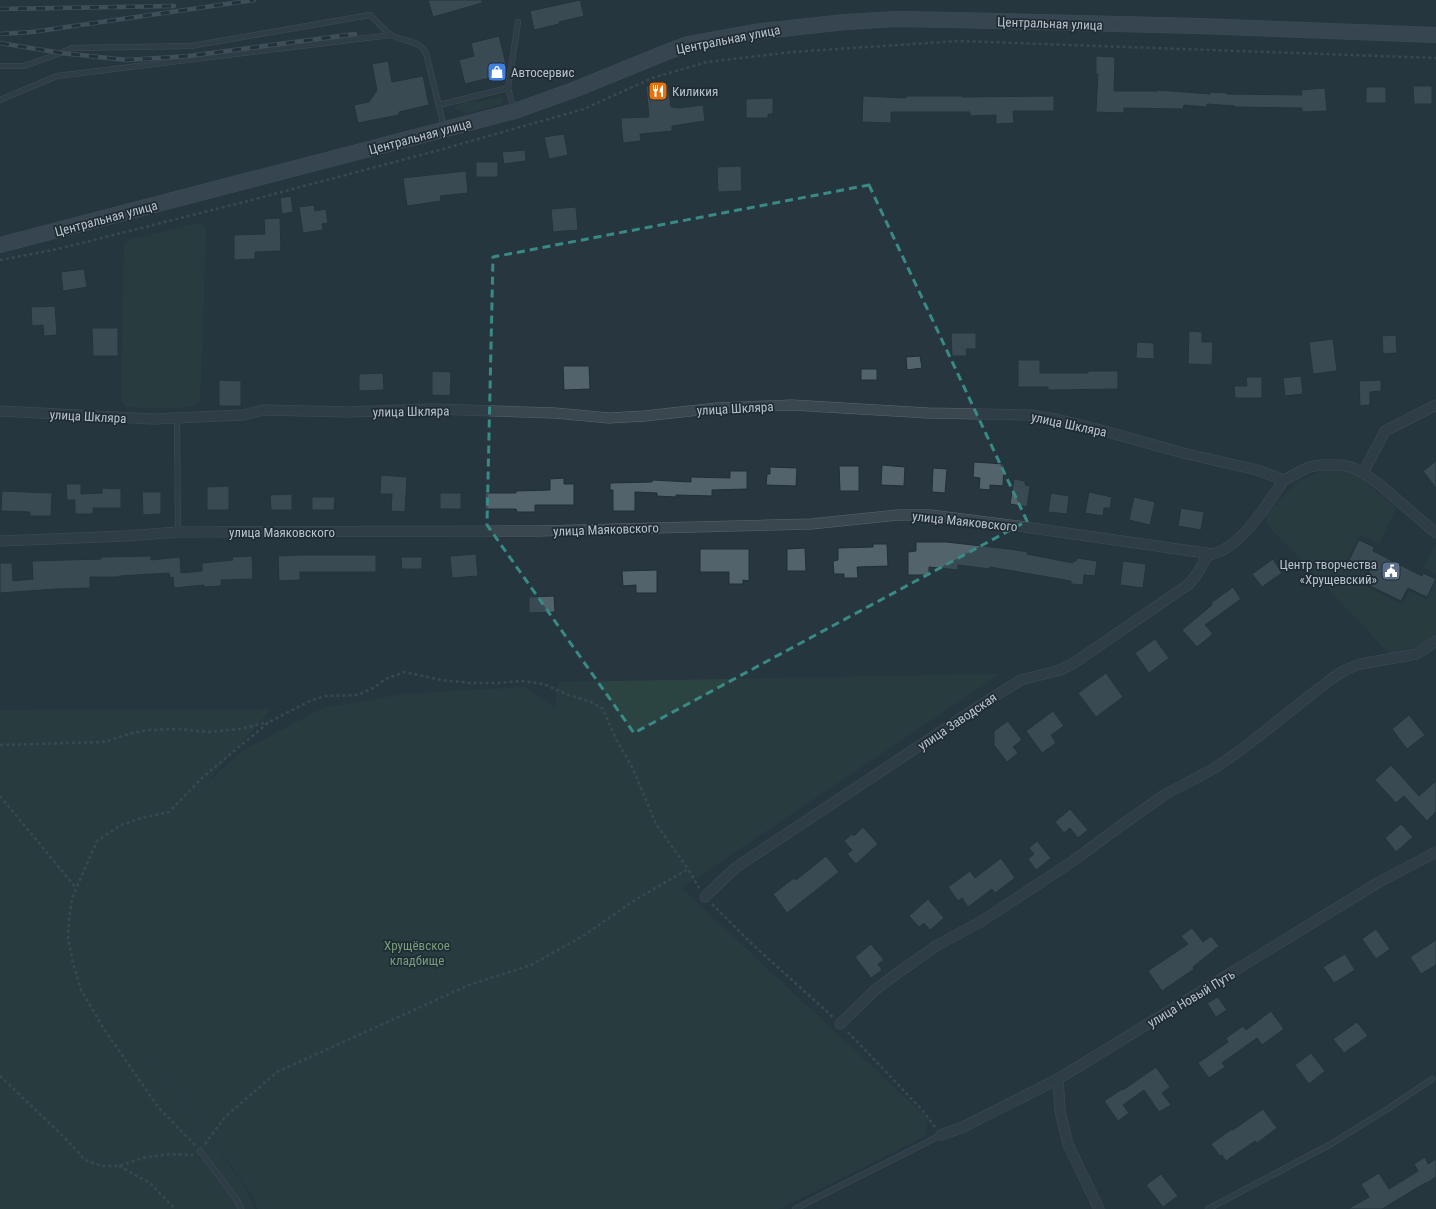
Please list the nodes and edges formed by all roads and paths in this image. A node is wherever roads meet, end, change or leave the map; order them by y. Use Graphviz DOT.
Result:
graph roads {
  1 [pos="518,22"];
  2 [pos="391,35"];
  3 [pos="1436,35"];
  4 [pos="1436,58"];
  5 [pos="0,66"];
  6 [pos="508,88"];
  7 [pos="0,100"];
  8 [pos="439,105"];
  9 [pos="515,111"];
  10 [pos="445,130"];
  11 [pos="0,245"];
  12 [pos="0,260"];
  13 [pos="1436,405"];
  14 [pos="0,411"];
  15 [pos="177,419"];
  16 [pos="1363,474"];
  17 [pos="1284,480"];
  18 [pos="178,532"];
  19 [pos="1436,533"];
  20 [pos="0,541"];
  21 [pos="1208,554"];
  22 [pos="1436,641"];
  23 [pos="269,722"];
  24 [pos="0,746"];
  25 [pos="0,796"];
  26 [pos="1436,852"];
  27 [pos="688,869"];
  28 [pos="76,889"];
  29 [pos="705,897"];
  30 [pos="840,1024"];
  31 [pos="0,1076"];
  32 [pos="1058,1079"];
  33 [pos="1432,1079"];
  34 [pos="941,1135"];
  35 [pos="200,1151"];
  36 [pos="119,1166"];
  37 [pos="175,1209"];
  38 [pos="241,1209"];
  39 [pos="795,1209"];
  40 [pos="1099,1209"];
  41 [pos="1208,1209"];
  1 -- 6 [label="lane"];
  2 -- 5 [label="lane"];
  2 -- 7 [label="lane"];
  2 -- 8 [label="lane"];
  3 -- 9 [label="main road, Центральная улица"];
  4 -- 12 [label="path"];
  6 -- 8 [label="lane"];
  6 -- 9 [label="lane"];
  8 -- 10 [label="lane"];
  9 -- 10 [label="main road, Центральная улица"];
  10 -- 11 [label="main road, Центральная улица"];
  13 -- 16 [label="street"];
  14 -- 15 [label="street, улица Шкляра"];
  15 -- 17 [label="street, улица Шкляра"];
  15 -- 18 [label="lane"];
  16 -- 17 [label="street"];
  16 -- 19 [label="street"];
  17 -- 21 [label="street"];
  18 -- 20 [label="street, улица Маяковского"];
  18 -- 21 [label="street, улица Маяковского"];
  21 -- 29 [label="street, улица Заводская"];
  22 -- 30 [label="street"];
  23 -- 24 [label="path"];
  23 -- 27 [label="path"];
  23 -- 28 [label="path"];
  25 -- 28 [label="path"];
  26 -- 32 [label="street, улица Новый Путь"];
  27 -- 29 [label="path"];
  27 -- 35 [label="path"];
  28 -- 35 [label="path"];
  29 -- 30 [label="path"];
  30 -- 34 [label="path"];
  31 -- 36 [label="path"];
  32 -- 34 [label="street, улица Новый Путь"];
  32 -- 40 [label="street"];
  33 -- 41 [label="lane"];
  34 -- 39 [label="lane"];
  35 -- 36 [label="path"];
  35 -- 38 [label="lane"];
  36 -- 37 [label="path"];
}
